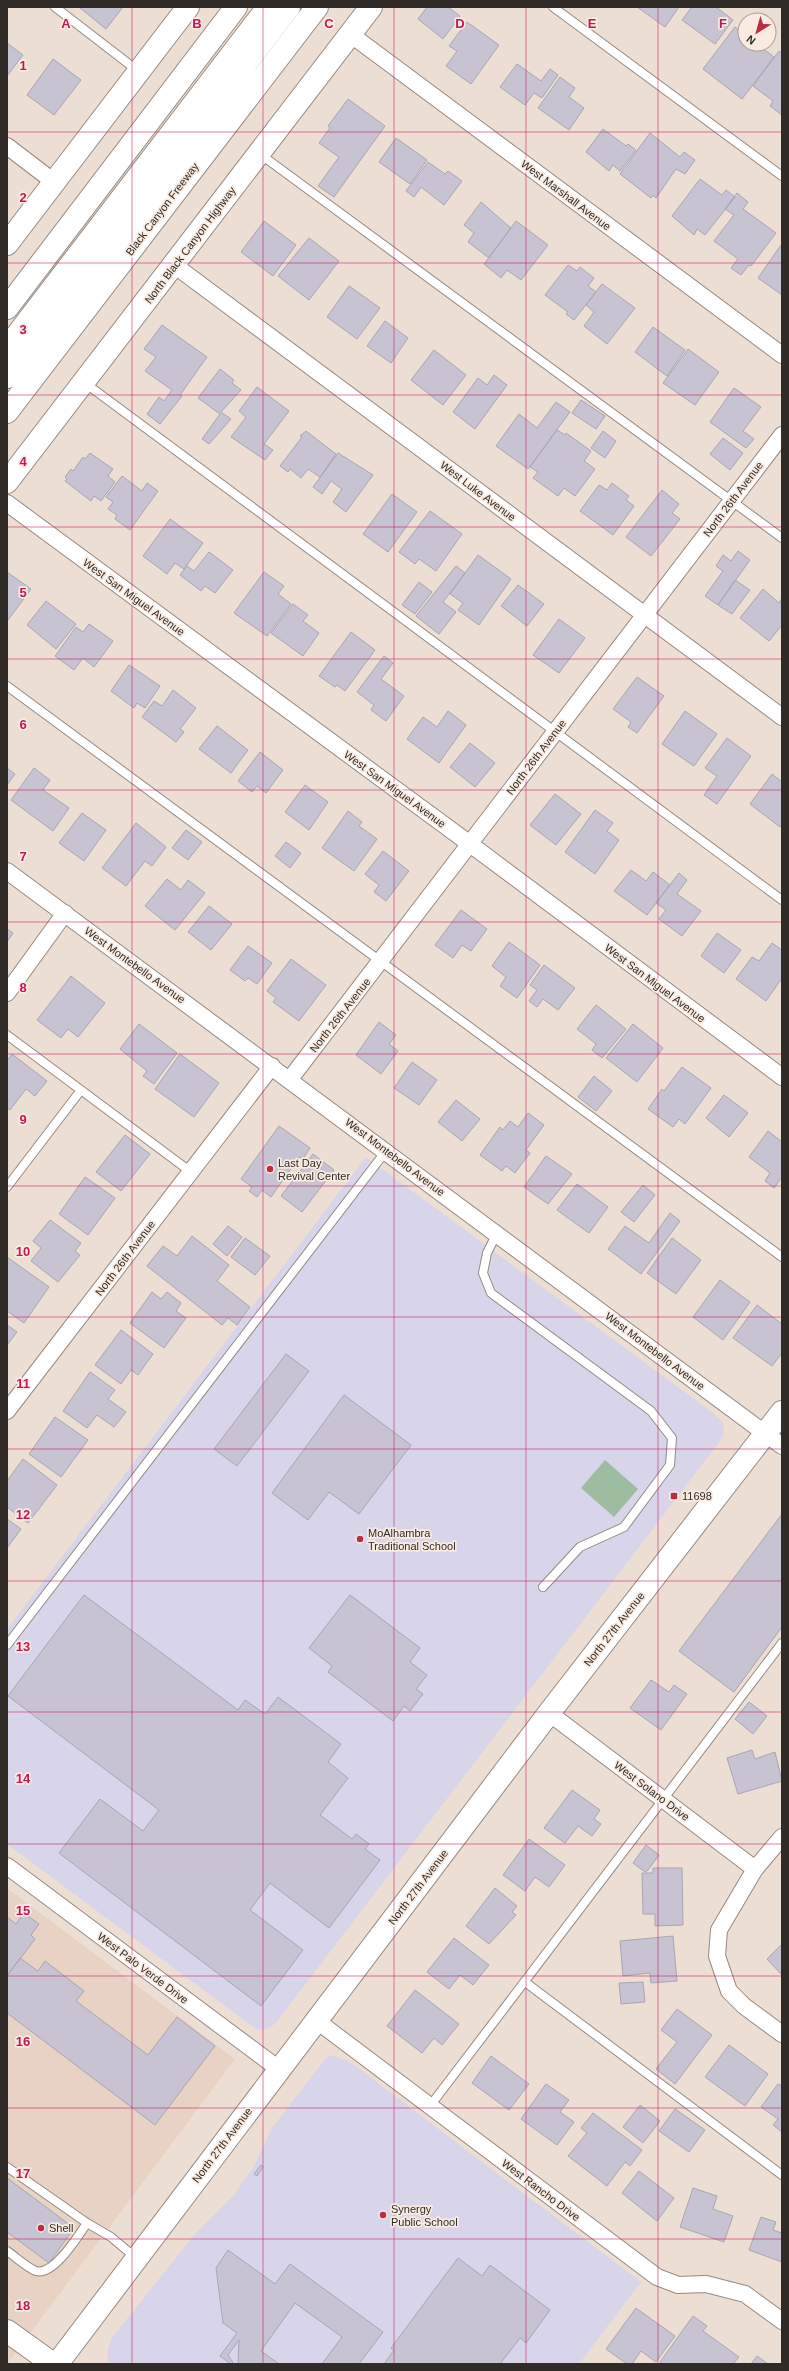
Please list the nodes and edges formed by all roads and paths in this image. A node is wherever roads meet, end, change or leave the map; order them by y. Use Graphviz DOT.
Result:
graph roads {
  1 [pos="55,7"];
  2 [pos="188,7"];
  3 [pos="236,7"];
  4 [pos="268,7"];
  5 [pos="289,7"];
  6 [pos="317,7"];
  7 [pos="371,7"];
  8 [pos="552,7"];
  9 [pos="350,34"];
  10 [pos="139,71"];
  11 [pos="7,146"];
  12 [pos="260,154"];
  13 [pos="782,176"];
  14 [pos="54,182"];
  15 [pos="7,244"];
  16 [pos="174,265"];
  17 [pos="7,308"];
  18 [pos="7,348"];
  19 [pos="782,355"];
  20 [pos="7,377"];
  21 [pos="84,383"];
  22 [pos="7,412"];
  23 [pos="782,435"];
  24 [pos="7,482"];
  25 [pos="731,501"];
  26 [pos="7,503"];
  27 [pos="782,538"];
  28 [pos="645,615"];
  29 [pos="7,686"];
  30 [pos="782,717"];
  31 [pos="556,732"];
  32 [pos="470,844"];
  33 [pos="7,871"];
  34 [pos="782,900"];
  35 [pos="65,913"];
  36 [pos="381,961"];
  37 [pos="7,993"];
  38 [pos="7,1035"];
  39 [pos="272,1066"];
  40 [pos="782,1077"];
  41 [pos="290,1079"];
  42 [pos="81,1090"];
  43 [pos="386,1151"];
  44 [pos="191,1172"];
  45 [pos="7,1187"];
  46 [pos="497,1233"];
  47 [pos="782,1257"];
  48 [pos="7,1411"];
  49 [pos="782,1412"];
  50 [pos="774,1440"];
  51 [pos="543,1587"];
  52 [pos="782,1643"];
  53 [pos="7,1645"];
  54 [pos="549,1713"];
  55 [pos="663,1799"];
  56 [pos="782,1837"];
  57 [pos="7,1866"];
  58 [pos="755,1869"];
  59 [pos="525,1982"];
  60 [pos="316,2021"];
  61 [pos="782,2034"];
  62 [pos="280,2070"];
  63 [pos="430,2106"];
  64 [pos="7,2167"];
  65 [pos="782,2175"];
  66 [pos="87,2223"];
  67 [pos="7,2251"];
  68 [pos="136,2259"];
  69 [pos="782,2321"];
  70 [pos="7,2331"];
  71 [pos="53,2364"];
  72 [pos="57,2364"];
  1 -- 10 [label="lane"];
  2 -- 10 [label="main road"];
  3 -- 17 [label="main road"];
  4 -- 18 [label="main road"];
  5 -- 20 [label="main road"];
  6 -- 22 [label="main road, Black Canyon Freeway"];
  7 -- 9 [label="main road, North Black Canyon Highway"];
  8 -- 13 [label="lane"];
  9 -- 12 [label="main road, North Black Canyon Highway"];
  9 -- 19 [label="street, West Marshall Avenue"];
  10 -- 14 [label="main road"];
  11 -- 14 [label="street"];
  12 -- 16 [label="main road, North Black Canyon Highway"];
  12 -- 25 [label="lane"];
  14 -- 15 [label="main road"];
  16 -- 21 [label="main road, North Black Canyon Highway"];
  16 -- 28 [label="street, West Luke Avenue"];
  21 -- 24 [label="main road, North Black Canyon Highway"];
  21 -- 31 [label="lane"];
  23 -- 25 [label="street, North 26th Avenue"];
  25 -- 27 [label="lane"];
  25 -- 28 [label="street, North 26th Avenue"];
  26 -- 32 [label="street, West San Miguel Avenue"];
  28 -- 30 [label="street, West Luke Avenue"];
  28 -- 31 [label="street, North 26th Avenue"];
  29 -- 36 [label="lane"];
  31 -- 32 [label="street, North 26th Avenue"];
  31 -- 34 [label="lane"];
  32 -- 36 [label="street, North 26th Avenue"];
  32 -- 40 [label="street, West San Miguel Avenue"];
  33 -- 35 [label="street, West Montebello Avenue"];
  35 -- 37 [label="street"];
  35 -- 39 [label="street, West Montebello Avenue"];
  36 -- 41 [label="street, North 26th Avenue"];
  36 -- 47 [label="lane"];
  38 -- 42 [label="lane"];
  39 -- 41 [label="street, West Montebello Avenue"];
  39 -- 44 [label="street, North 26th Avenue"];
  41 -- 43 [label="street, West Montebello Avenue"];
  42 -- 44 [label="lane"];
  42 -- 45 [label="lane"];
  43 -- 46 [label="street, West Montebello Avenue"];
  43 -- 53 [label="lane"];
  44 -- 48 [label="street, North 26th Avenue"];
  46 -- 50 [label="street, West Montebello Avenue"];
  46 -- 51 [label="lane"];
  49 -- 50 [label="main road, North 27th Avenue"];
  50 -- 54 [label="main road, North 27th Avenue"];
  52 -- 55 [label="lane"];
  54 -- 55 [label="street, West Solano Drive"];
  54 -- 60 [label="main road, North 27th Avenue"];
  55 -- 58 [label="street, West Solano Drive"];
  55 -- 59 [label="lane"];
  56 -- 58 [label="street"];
  57 -- 62 [label="street, West Palo Verde Drive"];
  58 -- 61 [label="street"];
  59 -- 63 [label="lane"];
  59 -- 65 [label="lane"];
  60 -- 62 [label="main road, North 27th Avenue"];
  60 -- 63 [label="street, West Rancho Drive"];
  62 -- 68 [label="main road, North 27th Avenue"];
  63 -- 69 [label="street, West Rancho Drive"];
  64 -- 66 [label="lane"];
  66 -- 67 [label="lane"];
  66 -- 68 [label="lane"];
  68 -- 72 [label="main road, North 27th Avenue"];
  70 -- 71 [label="main road"];
}
